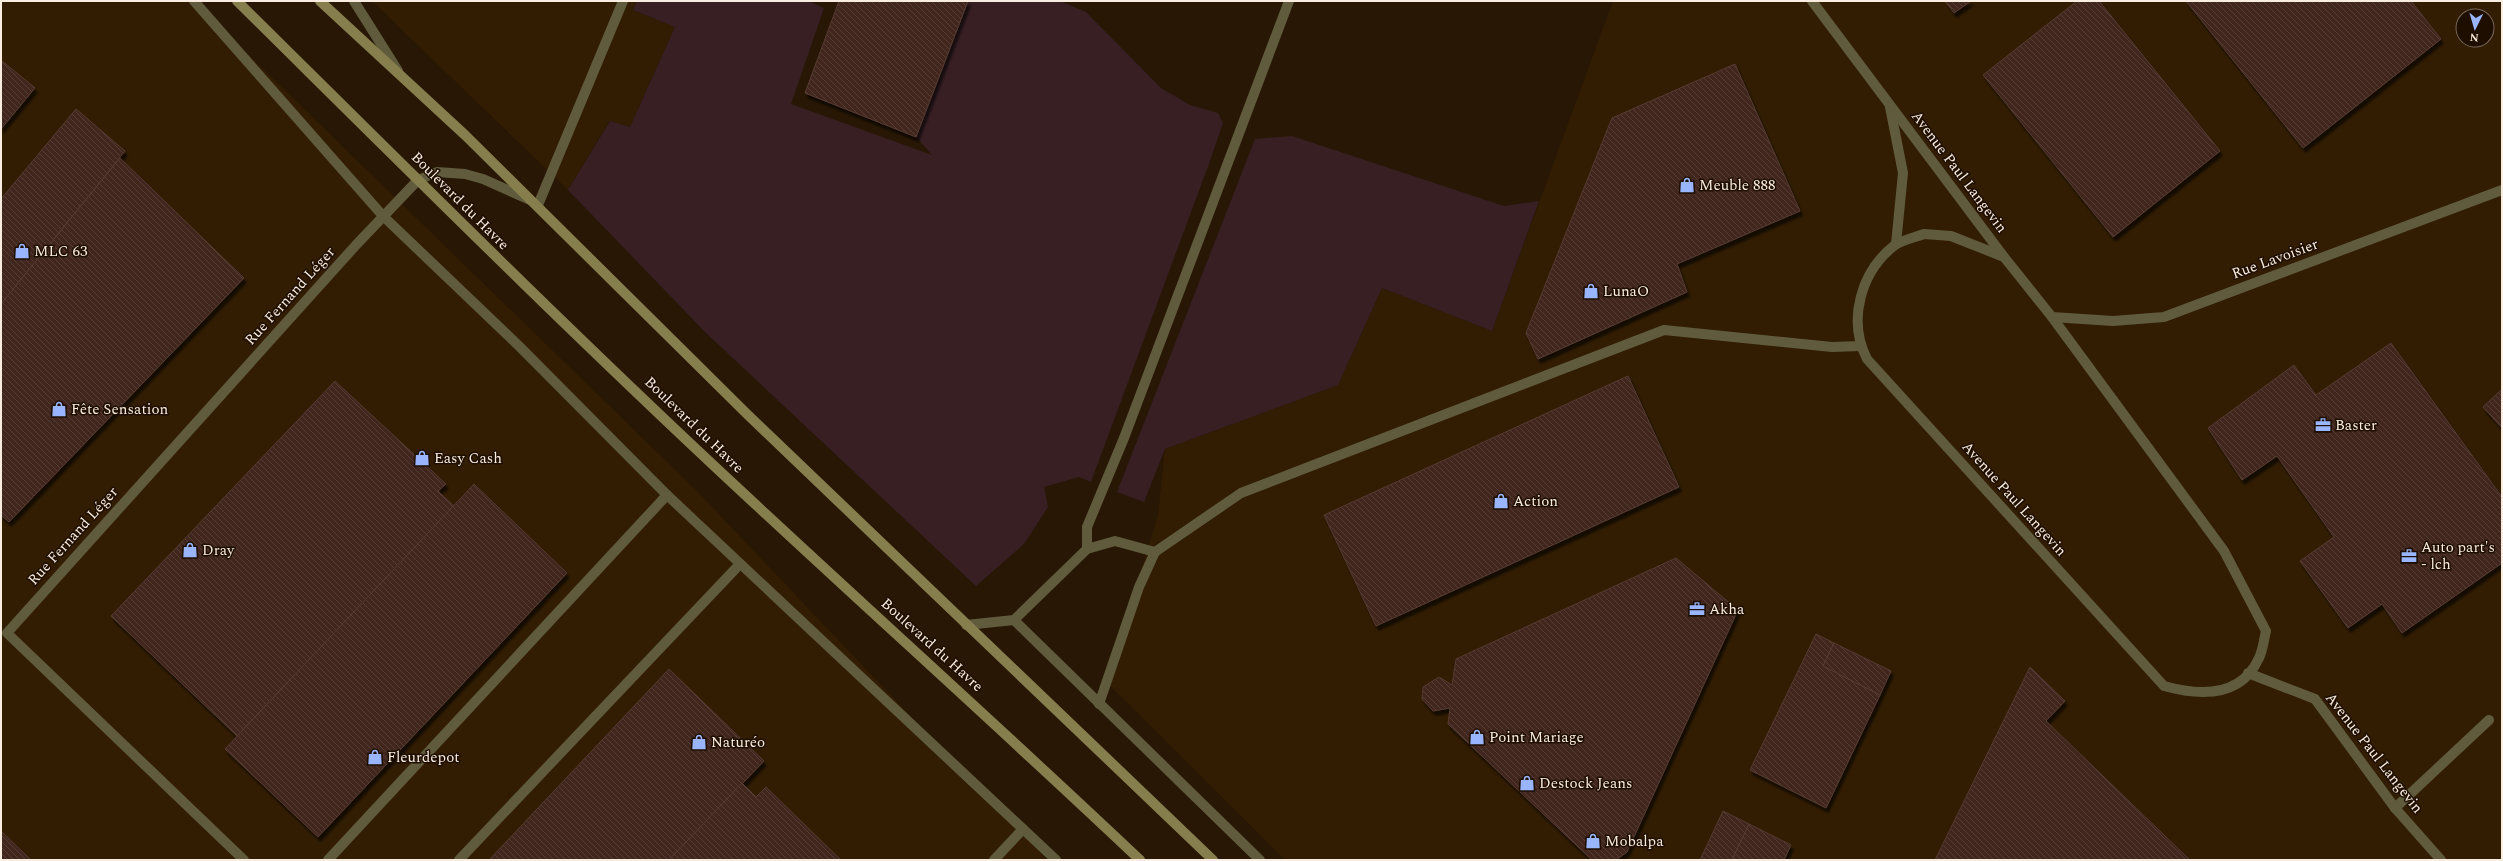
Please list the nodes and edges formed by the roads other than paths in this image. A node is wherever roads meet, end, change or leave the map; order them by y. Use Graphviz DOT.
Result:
graph roads {
  1 [pos="194,1"];
  2 [pos="237,1"];
  3 [pos="320,1"];
  4 [pos="354,1"];
  5 [pos="623,1"];
  6 [pos="1289,1"];
  7 [pos="1812,1"];
  8 [pos="398,71"];
  9 [pos="1890,105"];
  10 [pos="418,180"];
  11 [pos="2502,190"];
  12 [pos="535,203"];
  13 [pos="383,216"];
  14 [pos="1896,244"];
  15 [pos="2004,256"];
  16 [pos="2052,317"];
  17 [pos="1861,346"];
  18 [pos="667,495"];
  19 [pos="1087,549"];
  20 [pos="1155,552"];
  21 [pos="740,564"];
  22 [pos="1014,620"];
  23 [pos="966,625"];
  24 [pos="2248,673"];
  25 [pos="1099,704"];
  26 [pos="2489,720"];
  27 [pos="2395,808"];
  28 [pos="1023,829"];
  29 [pos="244,860"];
  30 [pos="328,860"];
  31 [pos="459,860"];
  32 [pos="994,860"];
  33 [pos="1056,860"];
  34 [pos="1140,860"];
  35 [pos="1213,860"];
  36 [pos="1260,860"];
  37 [pos="2441,860"];
  1 -- 13 [label="street"];
  2 -- 10 [label="main road, Boulevard du Havre"];
  3 -- 8 [label="main road"];
  4 -- 8 [label="street"];
  5 -- 12 [label="street"];
  6 -- 19 [label="street"];
  7 -- 9 [label="street, Avenue Paul Langevin"];
  8 -- 12 [label="main road"];
  9 -- 14 [label="street, Avenue Paul Langevin"];
  9 -- 15 [label="street, Avenue Paul Langevin"];
  10 -- 12 [label="street"];
  10 -- 13 [label="street"];
  10 -- 34 [label="main road, Boulevard du Havre"];
  11 -- 16 [label="street, Rue Lavoisier"];
  12 -- 23 [label="main road"];
  13 -- 18 [label="street"];
  13 -- 29 [label="street, Rue Fernand Léger"];
  14 -- 15 [label="street, Avenue Paul Langevin"];
  14 -- 17 [label="street, Avenue Paul Langevin"];
  15 -- 16 [label="street, Avenue Paul Langevin"];
  16 -- 24 [label="street, Avenue Paul Langevin"];
  17 -- 20 [label="street"];
  17 -- 24 [label="street, Avenue Paul Langevin"];
  18 -- 21 [label="street"];
  18 -- 30 [label="street"];
  19 -- 20 [label="street"];
  19 -- 22 [label="street"];
  20 -- 25 [label="street"];
  21 -- 28 [label="street"];
  21 -- 31 [label="street"];
  22 -- 23 [label="street"];
  22 -- 25 [label="street"];
  23 -- 35 [label="main road"];
  24 -- 27 [label="street, Avenue Paul Langevin"];
  25 -- 36 [label="street"];
  26 -- 27 [label="street"];
  27 -- 37 [label="street, Avenue Paul Langevin"];
  28 -- 32 [label="street"];
  28 -- 33 [label="street"];
}
